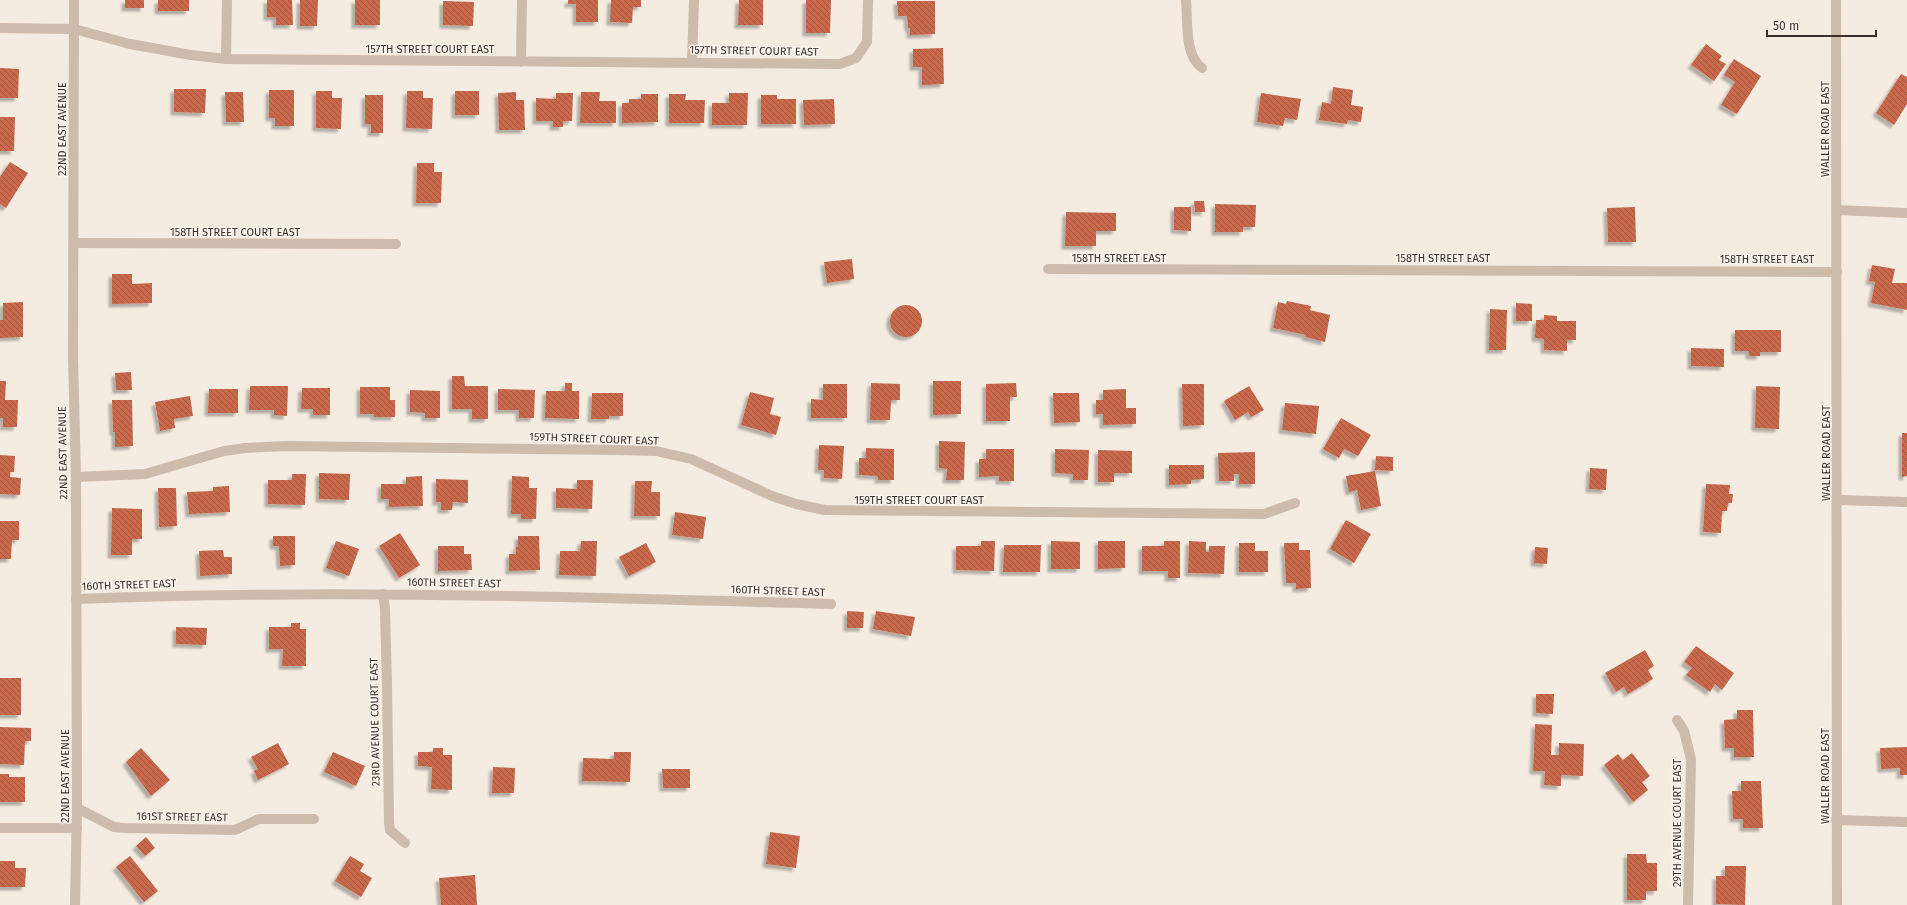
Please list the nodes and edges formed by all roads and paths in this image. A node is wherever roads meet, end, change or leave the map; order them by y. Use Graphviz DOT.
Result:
graph roads {
  1 [pos="74,0"];
  2 [pos="227,0"];
  3 [pos="522,0"];
  4 [pos="694,0"];
  5 [pos="868,0"];
  6 [pos="1186,0"];
  7 [pos="1836,0"];
  8 [pos="0,28"];
  9 [pos="74,29"];
  10 [pos="226,59"];
  11 [pos="521,62"];
  12 [pos="692,62"];
  13 [pos="1202,68"];
  14 [pos="1837,210"];
  15 [pos="1907,213"];
  16 [pos="74,243"];
  17 [pos="396,244"];
  18 [pos="1048,269"];
  19 [pos="1837,272"];
  20 [pos="76,477"];
  21 [pos="1838,500"];
  22 [pos="1907,502"];
  23 [pos="1294,503"];
  24 [pos="383,594"];
  25 [pos="76,599"];
  26 [pos="831,604"];
  27 [pos="1677,720"];
  28 [pos="77,808"];
  29 [pos="314,819"];
  30 [pos="1836,820"];
  31 [pos="1907,822"];
  32 [pos="0,828"];
  33 [pos="77,828"];
  34 [pos="405,843"];
  35 [pos="75,905"];
  36 [pos="1688,905"];
  37 [pos="1837,905"];
  1 -- 9 [label="street, 22ND EAST AVENUE"];
  2 -- 10 [label="street"];
  3 -- 11 [label="street"];
  4 -- 12 [label="street"];
  5 -- 12 [label="street, 157TH STREET COURT EAST"];
  6 -- 13 [label="street"];
  7 -- 14 [label="street, WALLER ROAD EAST"];
  8 -- 9 [label="street, 157TH STREET COURT EAST"];
  9 -- 10 [label="street, 157TH STREET COURT EAST"];
  9 -- 16 [label="street, 22ND EAST AVENUE"];
  10 -- 11 [label="street, 157TH STREET COURT EAST"];
  11 -- 12 [label="street, 157TH STREET COURT EAST"];
  14 -- 15 [label="street"];
  14 -- 19 [label="street, WALLER ROAD EAST"];
  16 -- 17 [label="street, 158TH STREET COURT EAST"];
  16 -- 20 [label="street, 22ND EAST AVENUE"];
  18 -- 19 [label="street, 158TH STREET EAST"];
  19 -- 21 [label="street, WALLER ROAD EAST"];
  20 -- 23 [label="street, 159TH STREET COURT EAST"];
  20 -- 25 [label="street, 22ND EAST AVENUE"];
  21 -- 22 [label="street"];
  21 -- 30 [label="street, WALLER ROAD EAST"];
  24 -- 25 [label="street, 160TH STREET EAST"];
  24 -- 26 [label="street, 160TH STREET EAST"];
  24 -- 34 [label="street, 23RD AVENUE COURT EAST"];
  25 -- 28 [label="street, 22ND EAST AVENUE"];
  27 -- 36 [label="street, 29TH AVENUE COURT EAST"];
  28 -- 29 [label="street, 161ST STREET EAST"];
  28 -- 33 [label="street, 22ND EAST AVENUE"];
  30 -- 31 [label="street"];
  30 -- 37 [label="street, WALLER ROAD EAST"];
  32 -- 33 [label="street"];
  33 -- 35 [label="street, 22ND EAST AVENUE"];
}
